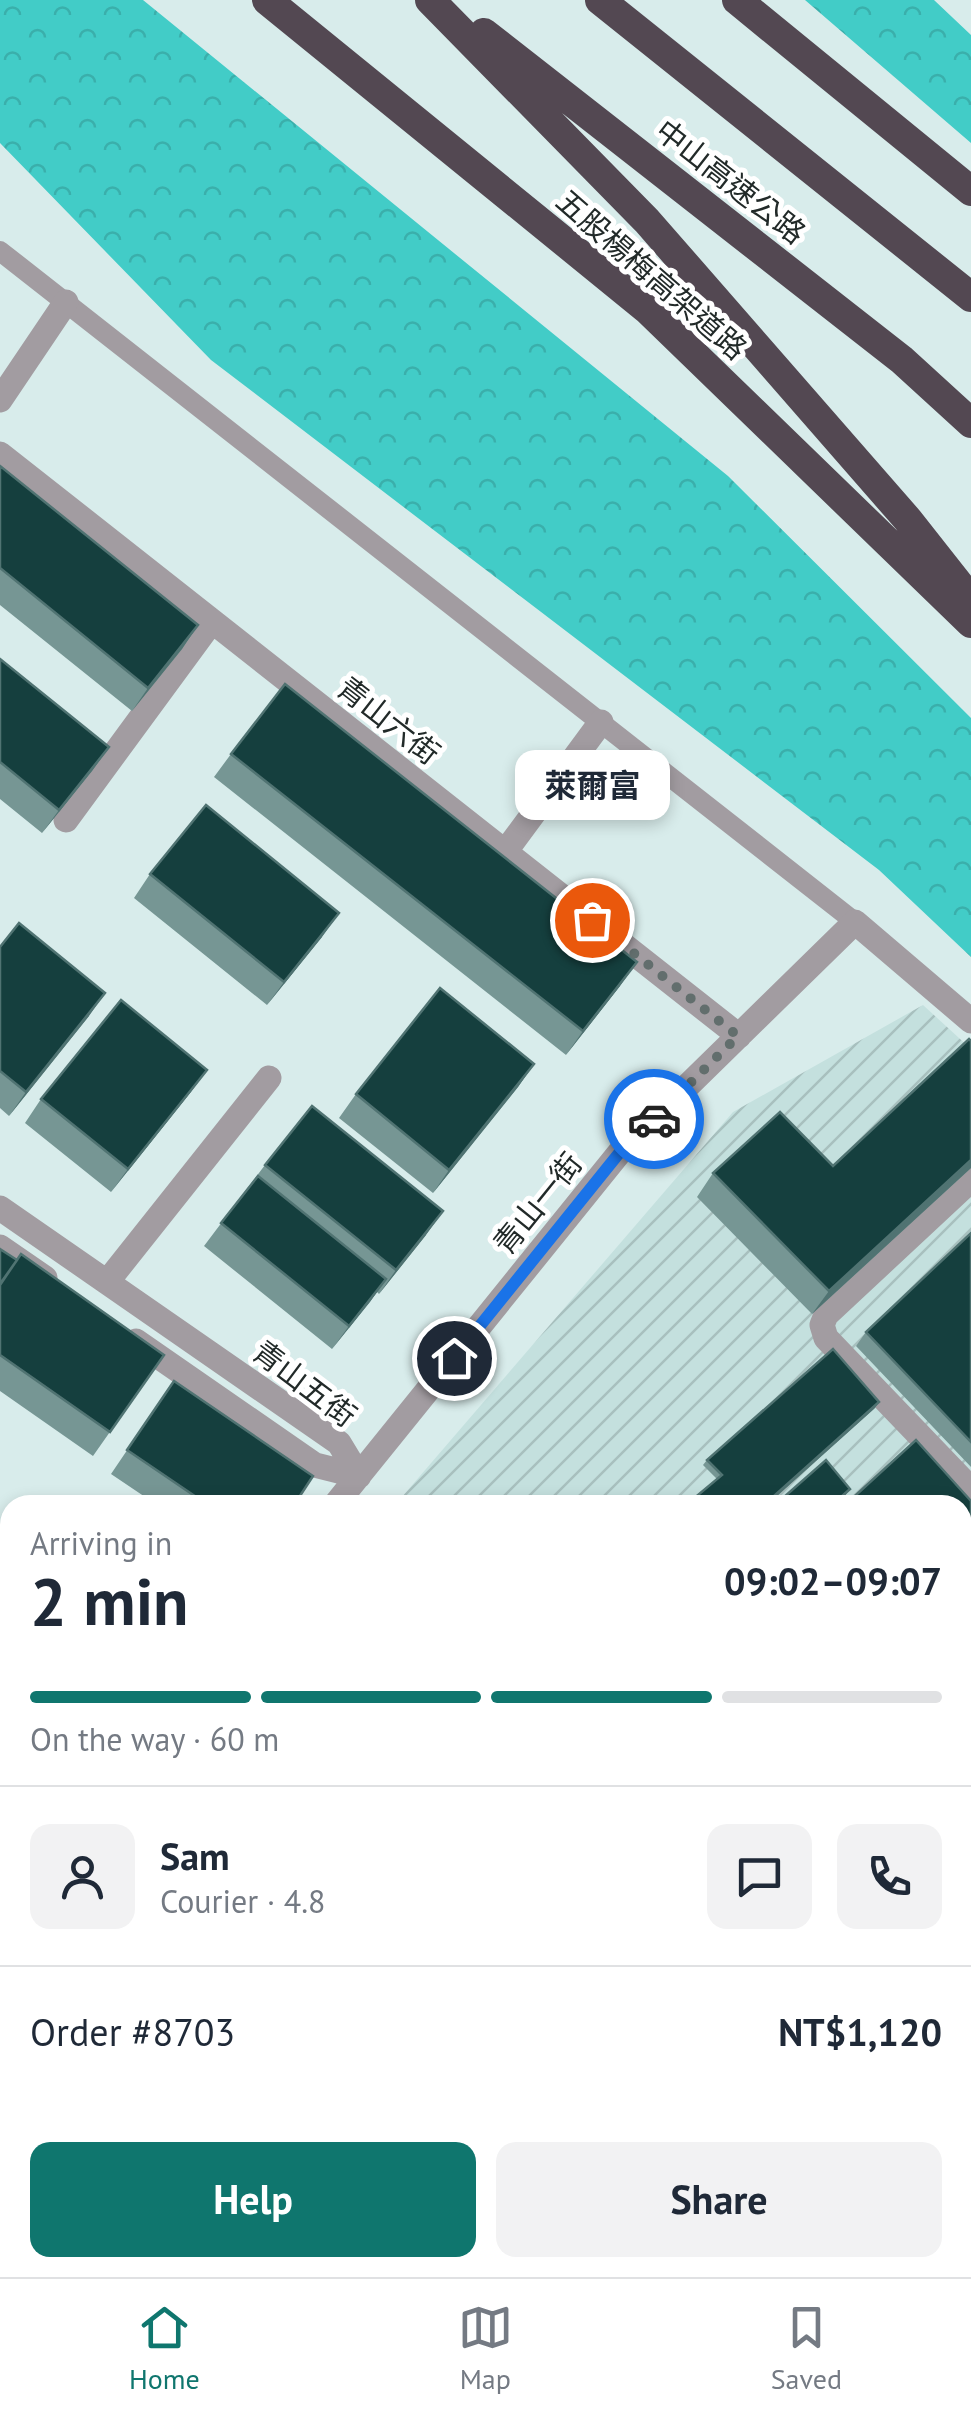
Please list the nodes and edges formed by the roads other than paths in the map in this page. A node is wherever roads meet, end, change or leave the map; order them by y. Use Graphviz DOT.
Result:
graph roads {
  1 [pos="266,0"];
  2 [pos="430,0"];
  3 [pos="442,0"];
  4 [pos="600,0"];
  5 [pos="737,0"];
  6 [pos="971,192"];
  7 [pos="0,251"];
  8 [pos="971,297"];
  9 [pos="66,302"];
  10 [pos="0,400"];
  11 [pos="971,423"];
  12 [pos="0,454"];
  13 [pos="971,600"];
  14 [pos="212,621"];
  15 [pos="971,623"];
  16 [pos="601,722"];
  17 [pos="66,820"];
  18 [pos="504,852"];
  19 [pos="855,922"];
  20 [pos="971,1021"];
  21 [pos="738,1036"];
  22 [pos="268,1078"];
  23 [pos="971,1180"];
  24 [pos="0,1208"];
  25 [pos="0,1247"];
  26 [pos="107,1282"];
  27 [pos="63,1290"];
  28 [pos="110,1323"];
  29 [pos="359,1476"];
  30 [pos="971,1489"];
  31 [pos="344,1495"];
  1 -- 15 [label="highway, 五股楊梅高架道路"];
  2 -- 13 [label="highway"];
  3 -- 11 [label="highway, 中山高速公路"];
  4 -- 8 [label="highway, 中山高速公路"];
  5 -- 6 [label="highway"];
  7 -- 9 [label="lane"];
  9 -- 10 [label="street"];
  9 -- 16 [label="lane"];
  12 -- 14 [label="street, 青山六街"];
  14 -- 17 [label="street"];
  14 -- 18 [label="street, 青山六街"];
  16 -- 18 [label="street"];
  16 -- 19 [label="lane"];
  18 -- 21 [label="street, 青山六街"];
  19 -- 20 [label="street"];
  19 -- 21 [label="street, 青山一街"];
  21 -- 29 [label="street, 青山一街"];
  22 -- 26 [label="street"];
  23 -- 30 [label="street"];
  24 -- 26 [label="street, 青山五街"];
  25 -- 27 [label="street"];
  26 -- 29 [label="street, 青山五街"];
  28 -- 29 [label="street, 青山五街"];
  29 -- 31 [label="street, 青山一街"];
}
